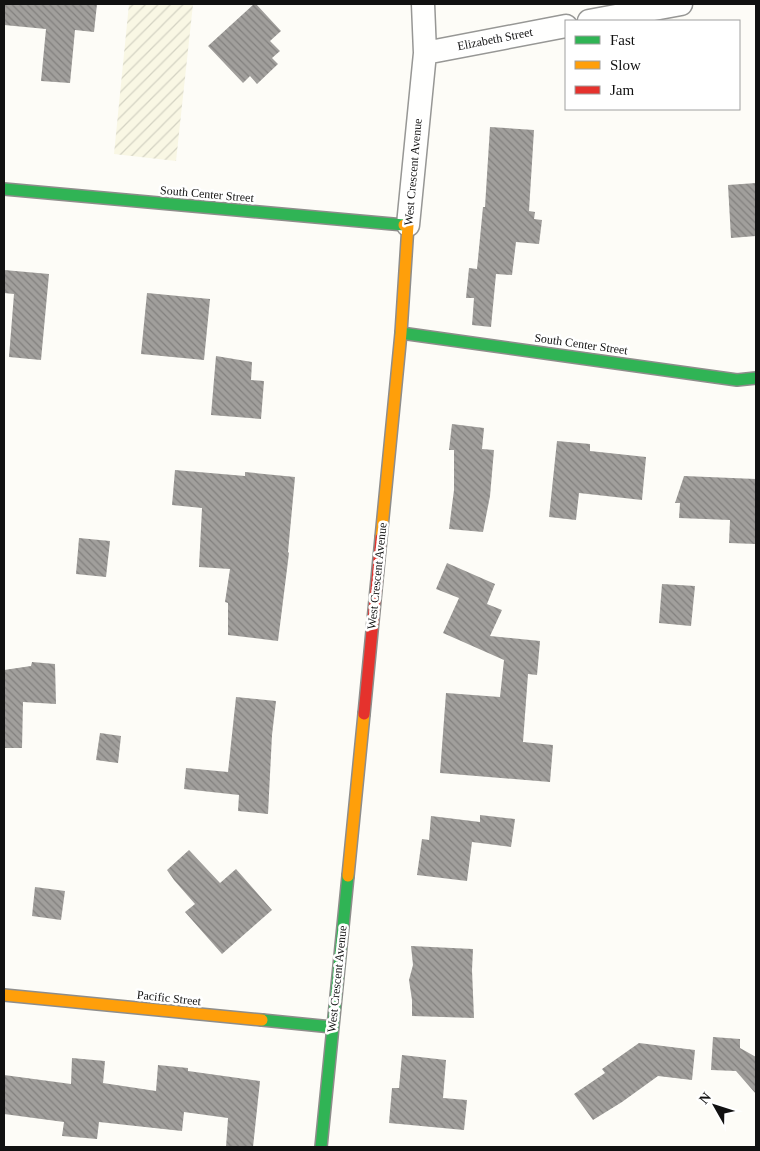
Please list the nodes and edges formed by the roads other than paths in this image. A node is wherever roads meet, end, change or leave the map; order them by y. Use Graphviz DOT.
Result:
graph roads {
  1 [pos="423,4"];
  2 [pos="680,4"];
  3 [pos="594,20"];
  4 [pos="565,26"];
  5 [pos="425,53"];
  6 [pos="4,189"];
  7 [pos="408,225"];
  8 [pos="401,333"];
  9 [pos="756,378"];
  10 [pos="4,995"];
  11 [pos="332,1027"];
  12 [pos="321,1147"];
  1 -- 5 [label="street, West Crescent Avenue"];
  2 -- 3 [label="street"];
  4 -- 5 [label="street, Elizabeth Street"];
  5 -- 7 [label="street, West Crescent Avenue"];
  6 -- 7 [label="street, South Center Street"];
  7 -- 8 [label="street, West Crescent Avenue"];
  8 -- 9 [label="street, South Center Street"];
  8 -- 11 [label="street, West Crescent Avenue"];
  10 -- 11 [label="street, Pacific Street"];
  11 -- 12 [label="street, West Crescent Avenue"];
}
